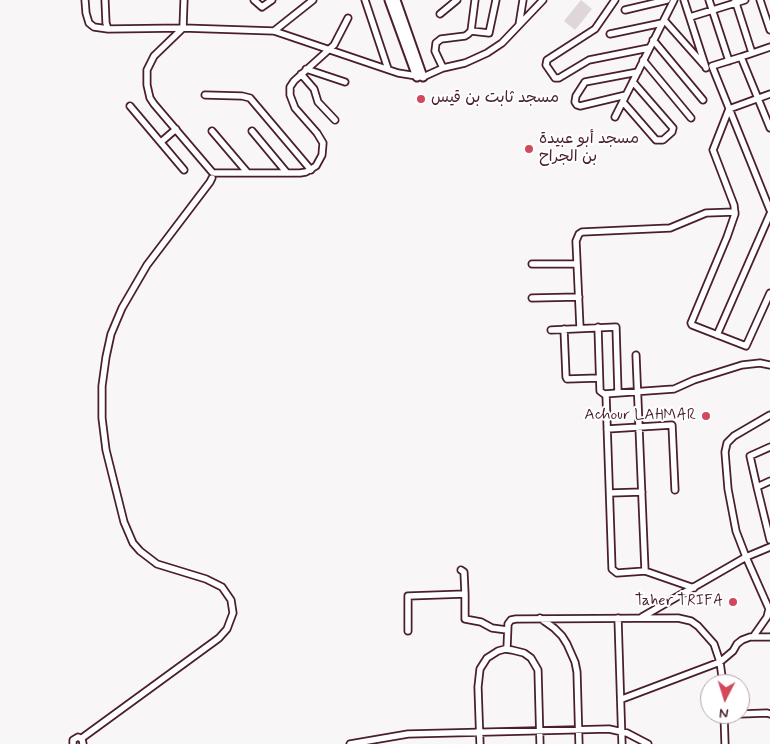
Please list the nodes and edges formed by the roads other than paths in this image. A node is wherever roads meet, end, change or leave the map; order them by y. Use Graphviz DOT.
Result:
graph roads {
  1 [pos="85,0"];
  2 [pos="105,0"];
  3 [pos="184,0"];
  4 [pos="254,0"];
  5 [pos="272,0"];
  6 [pos="313,0"];
  7 [pos="365,0"];
  8 [pos="389,0"];
  9 [pos="396,0"];
  10 [pos="457,0"];
  11 [pos="475,0"];
  12 [pos="496,0"];
  13 [pos="523,0"];
  14 [pos="542,0"];
  15 [pos="615,0"];
  16 [pos="667,0"];
  17 [pos="674,0"];
  18 [pos="684,0"];
  19 [pos="709,0"];
  20 [pos="745,0"];
  21 [pos="760,0"];
  22 [pos="735,1"];
  23 [pos="625,10"];
  24 [pos="712,10"];
  25 [pos="520,13"];
  26 [pos="440,14"];
  27 [pos="528,15"];
  28 [pos="690,17"];
  29 [pos="348,18"];
  30 [pos="663,21"];
  31 [pos="519,25"];
  32 [pos="183,28"];
  33 [pos="108,29"];
  34 [pos="770,30"];
  35 [pos="274,31"];
  36 [pos="470,31"];
  37 [pos="610,34"];
  38 [pos="653,40"];
  39 [pos="770,47"];
  40 [pos="649,48"];
  41 [pos="330,50"];
  42 [pos="752,53"];
  43 [pos="741,57"];
  44 [pos="643,60"];
  45 [pos="729,61"];
  46 [pos="709,67"];
  47 [pos="443,68"];
  48 [pos="388,69"];
  49 [pos="303,72"];
  50 [pos="638,72"];
  51 [pos="420,77"];
  52 [pos="345,82"];
  53 [pos="633,82"];
  54 [pos="770,94"];
  55 [pos="205,95"];
  56 [pos="626,95"];
  57 [pos="758,97"];
  58 [pos="704,100"];
  59 [pos="623,102"];
  60 [pos="130,106"];
  61 [pos="729,109"];
  62 [pos="615,117"];
  63 [pos="691,118"];
  64 [pos="335,120"];
  65 [pos="770,128"];
  66 [pos="176,129"];
  67 [pos="212,131"];
  68 [pos="252,131"];
  69 [pos="161,142"];
  70 [pos="184,170"];
  71 [pos="311,170"];
  72 [pos="247,172"];
  73 [pos="287,173"];
  74 [pos="213,174"];
  75 [pos="735,212"];
  76 [pos="770,212"];
  77 [pos="532,264"];
  78 [pos="577,264"];
  79 [pos="770,293"];
  80 [pos="579,297"];
  81 [pos="532,298"];
  82 [pos="598,327"];
  83 [pos="580,328"];
  84 [pos="564,329"];
  85 [pos="551,330"];
  86 [pos="718,336"];
  87 [pos="636,355"];
  88 [pos="770,365"];
  89 [pos="599,378"];
  90 [pos="638,392"];
  91 [pos="618,393"];
  92 [pos="606,394"];
  93 [pos="770,415"];
  94 [pos="639,427"];
  95 [pos="607,429"];
  96 [pos="770,447"];
  97 [pos="770,481"];
  98 [pos="757,487"];
  99 [pos="675,490"];
  100 [pos="642,492"];
  101 [pos="610,493"];
  102 [pos="767,517"];
  103 [pos="770,540"];
  104 [pos="770,547"];
  105 [pos="746,557"];
  106 [pos="461,570"];
  107 [pos="646,571"];
  108 [pos="694,588"];
  109 [pos="465,594"];
  110 [pos="540,618"];
  111 [pos="618,618"];
  112 [pos="640,618"];
  113 [pos="465,619"];
  114 [pos="465,626"];
  115 [pos="507,630"];
  116 [pos="408,631"];
  117 [pos="753,637"];
  118 [pos="770,637"];
  119 [pos="507,649"];
  120 [pos="720,662"];
  121 [pos="721,674"];
  122 [pos="622,699"];
  123 [pos="750,714"];
  124 [pos="770,714"];
  125 [pos="724,724"];
  126 [pos="579,730"];
  127 [pos="539,731"];
  128 [pos="622,731"];
  129 [pos="479,733"];
  130 [pos="387,737"];
  131 [pos="82,741"];
  132 [pos="73,744"];
  133 [pos="350,744"];
  134 [pos="388,744"];
  135 [pos="480,744"];
  136 [pos="540,744"];
  137 [pos="580,744"];
  138 [pos="622,744"];
  139 [pos="648,744"];
  140 [pos="725,744"];
  1 -- 33 [label="street"];
  2 -- 33 [label="street"];
  3 -- 32 [label="street"];
  4 -- 5 [label="street"];
  6 -- 35 [label="street"];
  7 -- 48 [label="street"];
  8 -- 51 [label="main road"];
  9 -- 51 [label="main road"];
  10 -- 26 [label="street"];
  11 -- 36 [label="street"];
  12 -- 36 [label="street"];
  13 -- 25 [label="street"];
  14 -- 27 [label="street"];
  15 -- 40 [label="street"];
  16 -- 23 [label="street"];
  17 -- 30 [label="street"];
  18 -- 28 [label="street"];
  19 -- 24 [label="street"];
  20 -- 22 [label="street"];
  21 -- 34 [label="street"];
  22 -- 24 [label="street"];
  22 -- 42 [label="street"];
  24 -- 28 [label="street"];
  24 -- 45 [label="street"];
  25 -- 27 [label="street"];
  25 -- 31 [label="street"];
  27 -- 31 [label="street"];
  28 -- 46 [label="street"];
  29 -- 41 [label="street"];
  30 -- 37 [label="street"];
  30 -- 38 [label="street"];
  30 -- 46 [label="street"];
  31 -- 47 [label="street"];
  32 -- 33 [label="street"];
  32 -- 35 [label="street"];
  32 -- 66 [label="street"];
  35 -- 41 [label="street"];
  36 -- 47 [label="street"];
  38 -- 40 [label="street"];
  38 -- 58 [label="street"];
  39 -- 42 [label="street"];
  40 -- 44 [label="street"];
  41 -- 48 [label="street"];
  41 -- 49 [label="street"];
  42 -- 43 [label="street"];
  43 -- 45 [label="street"];
  43 -- 57 [label="street"];
  44 -- 50 [label="street"];
  44 -- 63 [label="street"];
  45 -- 46 [label="street"];
  46 -- 61 [label="street"];
  47 -- 51 [label="street"];
  48 -- 51 [label="street"];
  49 -- 52 [label="street"];
  49 -- 64 [label="street"];
  49 -- 71 [label="street"];
  50 -- 53 [label="street"];
  50 -- 56 [label="street"];
  53 -- 56 [label="street"];
  53 -- 59 [label="street"];
  54 -- 57 [label="street"];
  55 -- 71 [label="street"];
  56 -- 59 [label="street"];
  57 -- 61 [label="street"];
  57 -- 65 [label="street"];
  59 -- 62 [label="street"];
  60 -- 69 [label="street"];
  61 -- 75 [label="street"];
  61 -- 76 [label="street"];
  66 -- 69 [label="street"];
  66 -- 74 [label="street"];
  67 -- 72 [label="street"];
  68 -- 73 [label="street"];
  69 -- 70 [label="street"];
  71 -- 73 [label="street"];
  72 -- 73 [label="street"];
  72 -- 74 [label="street"];
  74 -- 131 [label="street"];
  75 -- 78 [label="street"];
  75 -- 86 [label="street"];
  76 -- 86 [label="street"];
  77 -- 78 [label="street"];
  78 -- 80 [label="street"];
  79 -- 86 [label="street"];
  80 -- 81 [label="street"];
  80 -- 83 [label="street"];
  82 -- 83 [label="street"];
  82 -- 89 [label="street"];
  82 -- 91 [label="street"];
  83 -- 84 [label="street"];
  84 -- 85 [label="street"];
  84 -- 89 [label="street"];
  87 -- 90 [label="street"];
  88 -- 90 [label="street"];
  89 -- 92 [label="street"];
  90 -- 91 [label="street"];
  90 -- 94 [label="street"];
  91 -- 92 [label="street"];
  92 -- 95 [label="street"];
  93 -- 105 [label="street"];
  94 -- 95 [label="street"];
  94 -- 99 [label="street"];
  94 -- 100 [label="street"];
  95 -- 101 [label="street"];
  96 -- 98 [label="street"];
  97 -- 98 [label="street"];
  98 -- 102 [label="street"];
  100 -- 101 [label="street"];
  100 -- 107 [label="street"];
  101 -- 107 [label="street"];
  102 -- 103 [label="street"];
  104 -- 105 [label="street"];
  105 -- 108 [label="street"];
  105 -- 117 [label="street"];
  106 -- 109 [label="street"];
  107 -- 108 [label="street"];
  108 -- 112 [label="street"];
  109 -- 113 [label="street"];
  109 -- 116 [label="street"];
  110 -- 111 [label="street"];
  110 -- 115 [label="street"];
  110 -- 126 [label="street"];
  111 -- 112 [label="street"];
  111 -- 122 [label="street"];
  112 -- 120 [label="street"];
  113 -- 114 [label="street"];
  113 -- 115 [label="street"];
  115 -- 119 [label="street"];
  117 -- 118 [label="street"];
  117 -- 120 [label="street"];
  119 -- 127 [label="street"];
  119 -- 129 [label="street"];
  120 -- 121 [label="street"];
  120 -- 122 [label="street"];
  122 -- 128 [label="street"];
  123 -- 124 [label="street"];
  125 -- 140 [label="street"];
  126 -- 127 [label="street"];
  126 -- 128 [label="street"];
  126 -- 137 [label="street"];
  127 -- 129 [label="street"];
  127 -- 136 [label="street"];
  128 -- 138 [label="street"];
  128 -- 139 [label="street"];
  129 -- 130 [label="street"];
  129 -- 135 [label="street"];
  130 -- 133 [label="street"];
  130 -- 134 [label="street"];
  131 -- 132 [label="street"];
}
